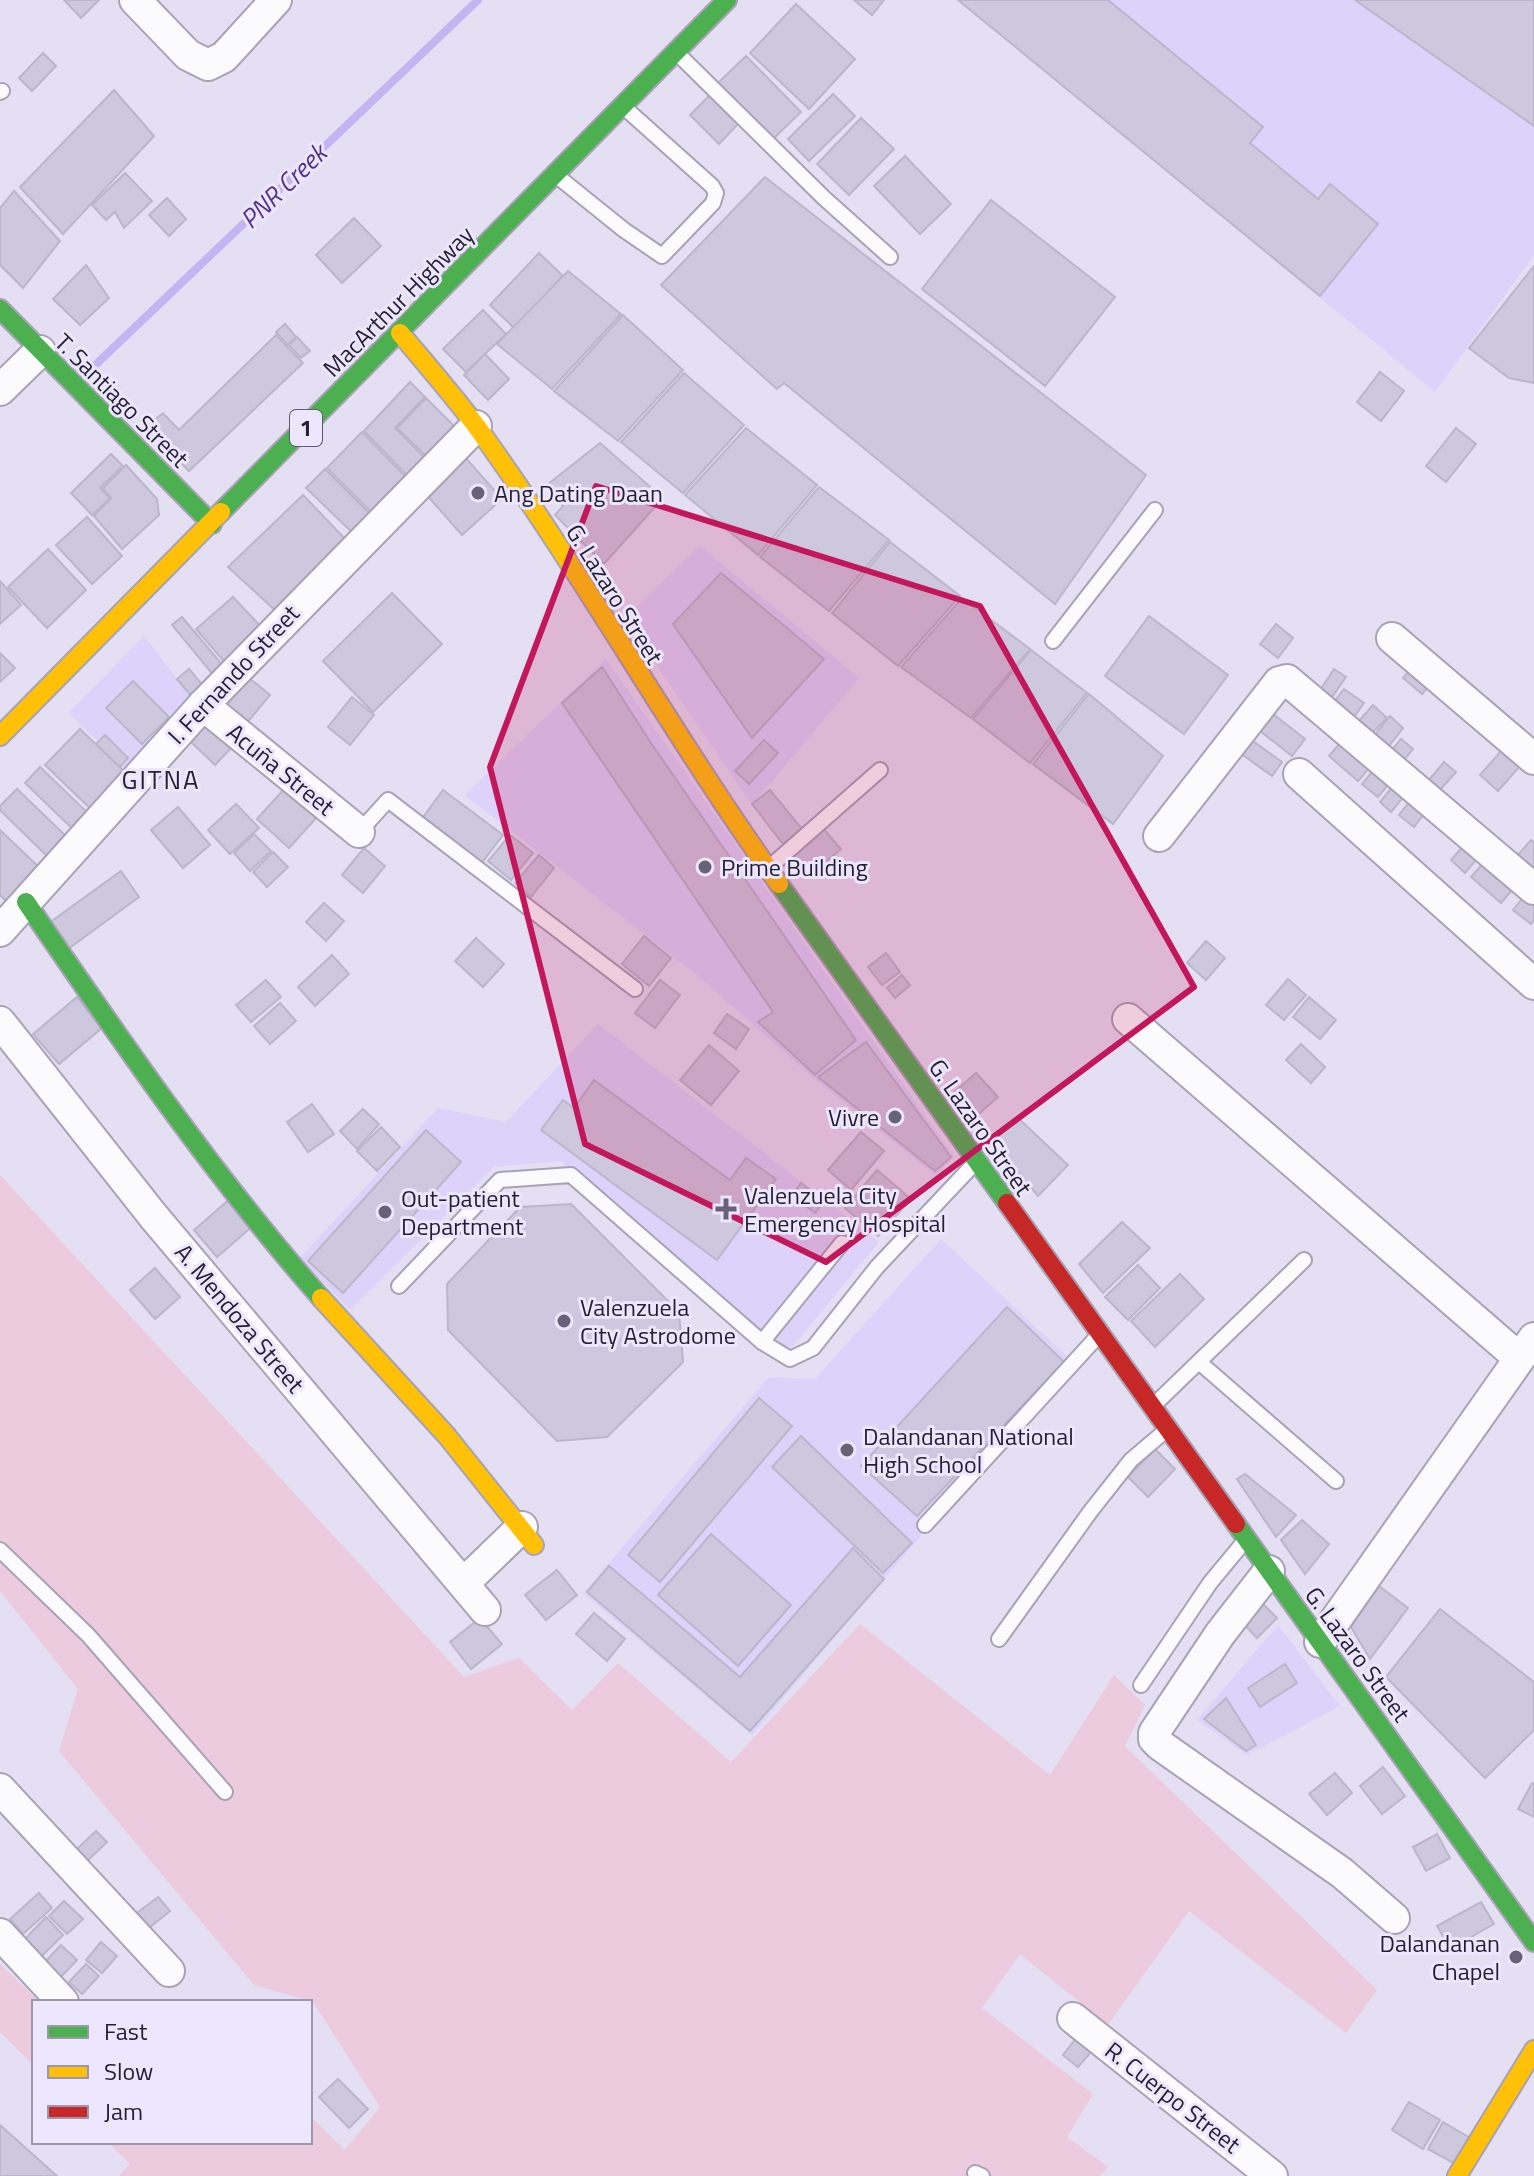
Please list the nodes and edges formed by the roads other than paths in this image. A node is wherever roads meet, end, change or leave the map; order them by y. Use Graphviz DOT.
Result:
graph roads {
  1 [pos="135,0"];
  2 [pos="276,0"];
  3 [pos="727,0"];
  4 [pos="676,52"];
  5 [pos="623,106"];
  6 [pos="556,174"];
  7 [pos="890,257"];
  8 [pos="0,309"];
  9 [pos="400,333"];
  10 [pos="40,351"];
  11 [pos="0,390"];
  12 [pos="476,426"];
  13 [pos="1155,510"];
  14 [pos="212,524"];
  15 [pos="1392,638"];
  16 [pos="1053,641"];
  17 [pos="203,705"];
  18 [pos="0,736"];
  19 [pos="1534,759"];
  20 [pos="880,770"];
  21 [pos="1299,774"];
  22 [pos="359,832"];
  23 [pos="1159,836"];
  24 [pos="768,868"];
  25 [pos="1534,889"];
  26 [pos="26,902"];
  27 [pos="0,931"];
  28 [pos="1534,984"];
  29 [pos="635,989"];
  30 [pos="1128,1019"];
  31 [pos="0,1022"];
  32 [pos="976,1162"];
  33 [pos="842,1243"];
  34 [pos="1304,1260"];
  35 [pos="399,1286"];
  36 [pos="1100,1334"];
  37 [pos="762,1342"];
  38 [pos="1527,1348"];
  39 [pos="1199,1362"];
  40 [pos="1152,1406"];
  41 [pos="1168,1429"];
  42 [pos="1336,1481"];
  43 [pos="925,1525"];
  44 [pos="528,1536"];
  45 [pos="1246,1539"];
  46 [pos="0,1550"];
  47 [pos="1269,1571"];
  48 [pos="464,1583"];
  49 [pos="485,1610"];
  50 [pos="999,1639"];
  51 [pos="1320,1642"];
  52 [pos="1141,1685"];
  53 [pos="0,1789"];
  54 [pos="225,1792"];
  55 [pos="1394,1918"];
  56 [pos="0,1934"];
  57 [pos="1534,1942"];
  58 [pos="169,1971"];
  59 [pos="61,2000"];
  60 [pos="1073,2018"];
  61 [pos="1534,2050"];
  62 [pos="1272,2176"];
  63 [pos="1457,2176"];
  1 -- 2 [label="street"];
  3 -- 4 [label="main road, MacArthur Highway / 1"];
  4 -- 5 [label="main road, MacArthur Highway / 1"];
  4 -- 7 [label="lane"];
  5 -- 6 [label="main road, MacArthur Highway / 1"];
  5 -- 6 [label="lane"];
  6 -- 9 [label="main road, MacArthur Highway / 1"];
  8 -- 10 [label="main road, T. Santiago Street"];
  9 -- 12 [label="main road, G. Lazaro Street"];
  9 -- 14 [label="main road, MacArthur Highway / 1"];
  10 -- 11 [label="street"];
  10 -- 14 [label="main road, T. Santiago Street"];
  12 -- 17 [label="street, I. Fernando Street"];
  12 -- 24 [label="main road, G. Lazaro Street"];
  13 -- 16 [label="lane"];
  14 -- 18 [label="main road, MacArthur Highway / 1"];
  15 -- 19 [label="street"];
  17 -- 22 [label="street, Acuña Street"];
  17 -- 26 [label="street, I. Fernando Street"];
  20 -- 24 [label="lane"];
  21 -- 28 [label="street"];
  22 -- 29 [label="lane"];
  23 -- 25 [label="street"];
  24 -- 32 [label="main road, G. Lazaro Street"];
  26 -- 27 [label="street, I. Fernando Street"];
  26 -- 44 [label="main road"];
  30 -- 38 [label="street"];
  31 -- 48 [label="street, A. Mendoza Street"];
  32 -- 36 [label="main road, G. Lazaro Street"];
  32 -- 37 [label="lane"];
  33 -- 37 [label="lane"];
  34 -- 39 [label="lane"];
  35 -- 37 [label="lane"];
  36 -- 40 [label="main road, G. Lazaro Street"];
  36 -- 43 [label="lane"];
  38 -- 51 [label="street"];
  39 -- 40 [label="lane"];
  39 -- 42 [label="lane"];
  40 -- 41 [label="main road, G. Lazaro Street"];
  41 -- 45 [label="main road, G. Lazaro Street"];
  41 -- 50 [label="lane"];
  44 -- 48 [label="street"];
  45 -- 47 [label="main road, G. Lazaro Street"];
  45 -- 52 [label="lane"];
  46 -- 54 [label="lane"];
  47 -- 51 [label="main road, G. Lazaro Street"];
  47 -- 55 [label="street"];
  48 -- 49 [label="street, A. Mendoza Street"];
  51 -- 57 [label="main road, G. Lazaro Street"];
  53 -- 58 [label="street"];
  56 -- 59 [label="street"];
  60 -- 62 [label="street, R. Cuerpo Street"];
  61 -- 63 [label="main road"];
}
